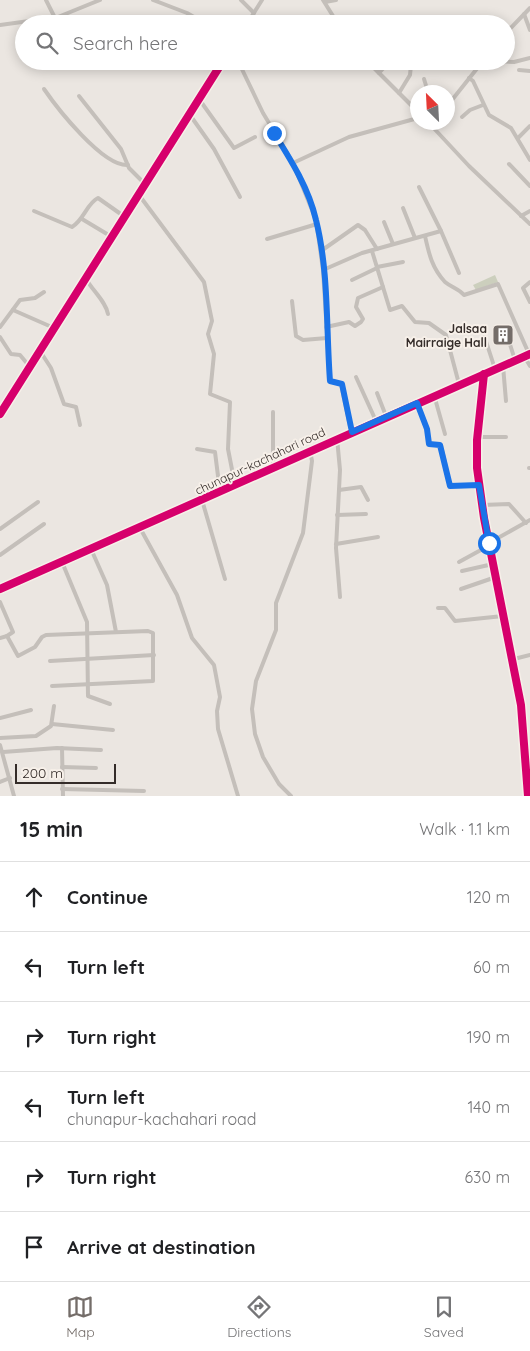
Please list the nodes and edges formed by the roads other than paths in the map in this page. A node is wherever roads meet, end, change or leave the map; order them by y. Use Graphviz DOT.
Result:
graph roads {
  1 [pos="100,0"];
  2 [pos="153,0"];
  3 [pos="241,0"];
  4 [pos="262,0"];
  5 [pos="336,0"];
  6 [pos="48,1"];
  7 [pos="324,1"];
  8 [pos="530,8"];
  9 [pos="254,13"];
  10 [pos="524,14"];
  11 [pos="54,15"];
  12 [pos="62,15"];
  13 [pos="190,15"];
  14 [pos="333,15"];
  15 [pos="15,23"];
  16 [pos="515,24"];
  17 [pos="0,25"];
  18 [pos="530,30"];
  19 [pos="530,58"];
  20 [pos="515,62"];
  21 [pos="217,70"];
  22 [pos="242,70"];
  23 [pos="376,70"];
  24 [pos="382,70"];
  25 [pos="410,70"];
  26 [pos="476,70"];
  27 [pos="519,70"];
  28 [pos="530,71"];
  29 [pos="379,73"];
  30 [pos="469,78"];
  31 [pos="424,80"];
  32 [pos="426,85"];
  33 [pos="44,89"];
  34 [pos="398,93"];
  35 [pos="79,96"];
  36 [pos="455,96"];
  37 [pos="199,99"];
  38 [pos="410,104"];
  39 [pos="483,105"];
  40 [pos="190,115"];
  41 [pos="462,117"];
  42 [pos="410,120"];
  43 [pos="530,126"];
  44 [pos="436,130"];
  45 [pos="255,137"];
  46 [pos="518,138"];
  47 [pos="530,160"];
  48 [pos="293,163"];
  49 [pos="509,164"];
  50 [pos="128,165"];
  51 [pos="146,185"];
  52 [pos="530,186"];
  53 [pos="419,187"];
  54 [pos="139,195"];
  55 [pos="240,197"];
  56 [pos="403,208"];
  57 [pos="34,211"];
  58 [pos="530,211"];
  59 [pos="521,216"];
  60 [pos="125,217"];
  61 [pos="82,219"];
  62 [pos="384,222"];
  63 [pos="317,224"];
  64 [pos="530,224"];
  65 [pos="441,231"];
  66 [pos="425,236"];
  67 [pos="112,238"];
  68 [pos="415,238"];
  69 [pos="268,239"];
  70 [pos="393,244"];
  71 [pos="374,250"];
  72 [pos="321,251"];
  73 [pos="403,262"];
  74 [pos="377,267"];
  75 [pos="323,270"];
  76 [pos="459,273"];
  77 [pos="86,279"];
  78 [pos="352,280"];
  79 [pos="530,282"];
  80 [pos="383,287"];
  81 [pos="44,292"];
  82 [pos="292,301"];
  83 [pos="530,302"];
  84 [pos="13,310"];
  85 [pos="108,314"];
  86 [pos="0,326"];
  87 [pos="326,327"];
  88 [pos="54,328"];
  89 [pos="482,329"];
  90 [pos="504,329"];
  91 [pos="0,337"];
  92 [pos="327,338"];
  93 [pos="40,352"];
  94 [pos="530,354"];
  95 [pos="524,356"];
  96 [pos="515,360"];
  97 [pos="503,366"];
  98 [pos="530,366"];
  99 [pos="30,367"];
  100 [pos="495,369"];
  101 [pos="484,374"];
  102 [pos="356,377"];
  103 [pos="459,384"];
  104 [pos="377,393"];
  105 [pos="434,395"];
  106 [pos="506,401"];
  107 [pos="417,403"];
  108 [pos="273,412"];
  109 [pos="0,414"];
  110 [pos="386,416"];
  111 [pos="376,421"];
  112 [pos="80,425"];
  113 [pos="352,432"];
  114 [pos="445,434"];
  115 [pos="477,437"];
  116 [pos="506,437"];
  117 [pos="337,438"];
  118 [pos="197,449"];
  119 [pos="310,451"];
  120 [pos="273,468"];
  121 [pos="235,485"];
  122 [pos="479,485"];
  123 [pos="339,490"];
  124 [pos="220,492"];
  125 [pos="202,500"];
  126 [pos="368,500"];
  127 [pos="38,502"];
  128 [pos="482,505"];
  129 [pos="366,514"];
  130 [pos="337,515"];
  131 [pos="528,521"];
  132 [pos="44,524"];
  133 [pos="140,528"];
  134 [pos="0,529"];
  135 [pos="378,537"];
  136 [pos="336,544"];
  137 [pos="489,544"];
  138 [pos="92,549"];
  139 [pos="0,554"];
  140 [pos="62,562"];
  141 [pos="459,562"];
  142 [pos="493,564"];
  143 [pos="462,571"];
  144 [pos="496,577"];
  145 [pos="225,579"];
  146 [pos="0,589"];
  147 [pos="461,589"];
  148 [pos="340,597"];
  149 [pos="0,602"];
  150 [pos="438,608"];
  151 [pos="503,616"];
  152 [pos="116,632"];
  153 [pos="88,634"];
  154 [pos="7,636"];
  155 [pos="0,638"];
  156 [pos="154,655"];
  157 [pos="530,655"];
  158 [pos="88,659"];
  159 [pos="514,659"];
  160 [pos="50,661"];
  161 [pos="88,684"];
  162 [pos="52,686"];
  163 [pos="110,704"];
  164 [pos="54,706"];
  165 [pos="31,710"];
  166 [pos="0,718"];
  167 [pos="52,724"];
  168 [pos="113,730"];
  169 [pos="0,738"];
  170 [pos="0,745"];
  171 [pos="62,748"];
  172 [pos="101,750"];
  173 [pos="3,752"];
  174 [pos="5,758"];
  175 [pos="0,760"];
  176 [pos="528,762"];
  177 [pos="62,767"];
  178 [pos="96,768"];
  179 [pos="10,778"];
  180 [pos="0,782"];
  181 [pos="62,789"];
  182 [pos="110,790"];
  183 [pos="144,791"];
  184 [pos="14,796"];
  185 [pos="63,796"];
  186 [pos="113,796"];
  187 [pos="238,796"];
  188 [pos="291,796"];
  189 [pos="528,796"];
  1 -- 12 [label="street"];
  2 -- 13 [label="street"];
  3 -- 9 [label="street"];
  4 -- 9 [label="street"];
  5 -- 7 [label="street"];
  6 -- 11 [label="street"];
  7 -- 14 [label="street"];
  8 -- 10 [label="street"];
  10 -- 16 [label="street"];
  10 -- 18 [label="street"];
  15 -- 17 [label="street"];
  19 -- 20 [label="street"];
  21 -- 37 [label="street"];
  22 -- 48 [label="street"];
  23 -- 29 [label="street"];
  24 -- 29 [label="street"];
  25 -- 34 [label="street"];
  26 -- 30 [label="street"];
  27 -- 28 [label="street"];
  29 -- 34 [label="street"];
  30 -- 36 [label="street"];
  30 -- 39 [label="street"];
  31 -- 32 [label="street"];
  33 -- 50 [label="street"];
  34 -- 38 [label="street"];
  35 -- 50 [label="street"];
  37 -- 40 [label="street"];
  37 -- 45 [label="street"];
  39 -- 41 [label="street"];
  39 -- 46 [label="street"];
  40 -- 51 [label="street"];
  40 -- 55 [label="street"];
  42 -- 48 [label="street"];
  43 -- 46 [label="street"];
  44 -- 59 [label="street"];
  46 -- 47 [label="street"];
  48 -- 63 [label="street"];
  49 -- 52 [label="street"];
  50 -- 51 [label="street"];
  51 -- 54 [label="street"];
  53 -- 65 [label="street"];
  54 -- 60 [label="street"];
  54 -- 121 [label="street"];
  56 -- 68 [label="street"];
  57 -- 61 [label="street"];
  58 -- 59 [label="street"];
  59 -- 64 [label="street"];
  60 -- 61 [label="street"];
  60 -- 67 [label="street"];
  61 -- 67 [label="street"];
  62 -- 70 [label="street"];
  63 -- 69 [label="street"];
  63 -- 72 [label="street"];
  65 -- 66 [label="street"];
  65 -- 76 [label="street"];
  66 -- 68 [label="street"];
  66 -- 94 [label="street"];
  67 -- 77 [label="street"];
  68 -- 70 [label="street"];
  70 -- 71 [label="street"];
  71 -- 72 [label="street"];
  71 -- 74 [label="street"];
  71 -- 75 [label="street"];
  72 -- 75 [label="street"];
  73 -- 74 [label="street"];
  74 -- 78 [label="street"];
  74 -- 80 [label="street"];
  75 -- 87 [label="street"];
  77 -- 85 [label="street"];
  77 -- 88 [label="street"];
  79 -- 83 [label="street"];
  80 -- 87 [label="street"];
  80 -- 103 [label="street"];
  81 -- 84 [label="street"];
  82 -- 92 [label="street"];
  84 -- 86 [label="street"];
  84 -- 88 [label="street"];
  87 -- 92 [label="street"];
  88 -- 93 [label="street"];
  89 -- 100 [label="street"];
  90 -- 96 [label="street"];
  91 -- 99 [label="street"];
  92 -- 113 [label="street"];
  93 -- 99 [label="street"];
  93 -- 112 [label="street"];
  94 -- 95 [label="street, chunapur-kachahari road"];
  95 -- 96 [label="street, chunapur-kachahari road"];
  95 -- 98 [label="street"];
  96 -- 97 [label="street, chunapur-kachahari road"];
  97 -- 100 [label="street, chunapur-kachahari road"];
  97 -- 106 [label="street"];
  99 -- 109 [label="street"];
  100 -- 101 [label="street, chunapur-kachahari road"];
  101 -- 103 [label="street, chunapur-kachahari road"];
  101 -- 115 [label="street"];
  102 -- 111 [label="street"];
  103 -- 105 [label="street, chunapur-kachahari road"];
  104 -- 110 [label="street"];
  105 -- 107 [label="street, chunapur-kachahari road"];
  105 -- 114 [label="street"];
  107 -- 110 [label="street, chunapur-kachahari road"];
  107 -- 122 [label="street"];
  108 -- 120 [label="street"];
  110 -- 111 [label="street, chunapur-kachahari road"];
  111 -- 113 [label="street, chunapur-kachahari road"];
  113 -- 117 [label="street, chunapur-kachahari road"];
  115 -- 116 [label="street"];
  115 -- 122 [label="street"];
  117 -- 119 [label="street, chunapur-kachahari road"];
  117 -- 123 [label="street"];
  118 -- 124 [label="street"];
  119 -- 120 [label="street, chunapur-kachahari road"];
  119 -- 188 [label="street"];
  120 -- 121 [label="street, chunapur-kachahari road"];
  121 -- 124 [label="street, chunapur-kachahari road"];
  122 -- 128 [label="street"];
  123 -- 126 [label="street"];
  123 -- 130 [label="street"];
  124 -- 125 [label="street, chunapur-kachahari road"];
  125 -- 133 [label="street, chunapur-kachahari road"];
  125 -- 145 [label="street"];
  127 -- 134 [label="street"];
  128 -- 131 [label="street"];
  128 -- 137 [label="street"];
  129 -- 130 [label="street"];
  130 -- 136 [label="street"];
  131 -- 137 [label="street"];
  132 -- 139 [label="street"];
  133 -- 138 [label="street, chunapur-kachahari road"];
  133 -- 187 [label="street"];
  135 -- 136 [label="street"];
  136 -- 148 [label="street"];
  137 -- 141 [label="street"];
  137 -- 142 [label="street"];
  138 -- 140 [label="street, chunapur-kachahari road"];
  138 -- 152 [label="street"];
  140 -- 146 [label="street, chunapur-kachahari road"];
  140 -- 153 [label="street"];
  142 -- 143 [label="street"];
  142 -- 144 [label="street"];
  144 -- 147 [label="street"];
  144 -- 151 [label="street"];
  149 -- 154 [label="street"];
  150 -- 151 [label="street"];
  151 -- 159 [label="street"];
  152 -- 153 [label="street"];
  152 -- 156 [label="street"];
  153 -- 154 [label="street"];
  153 -- 158 [label="street"];
  154 -- 155 [label="street"];
  156 -- 158 [label="street"];
  156 -- 161 [label="street"];
  157 -- 159 [label="street"];
  158 -- 160 [label="street"];
  158 -- 161 [label="street"];
  159 -- 176 [label="street"];
  161 -- 162 [label="street"];
  161 -- 163 [label="street"];
  164 -- 167 [label="street"];
  165 -- 166 [label="street"];
  167 -- 168 [label="street"];
  167 -- 169 [label="street"];
  170 -- 173 [label="street"];
  171 -- 172 [label="street"];
  171 -- 173 [label="street"];
  171 -- 177 [label="street"];
  173 -- 174 [label="street"];
  174 -- 175 [label="street"];
  174 -- 179 [label="street"];
  176 -- 189 [label="street"];
  177 -- 178 [label="street"];
  177 -- 181 [label="street"];
  179 -- 180 [label="street"];
  179 -- 184 [label="street"];
  181 -- 182 [label="street"];
  181 -- 185 [label="street"];
  182 -- 183 [label="street"];
  182 -- 186 [label="street"];
}
